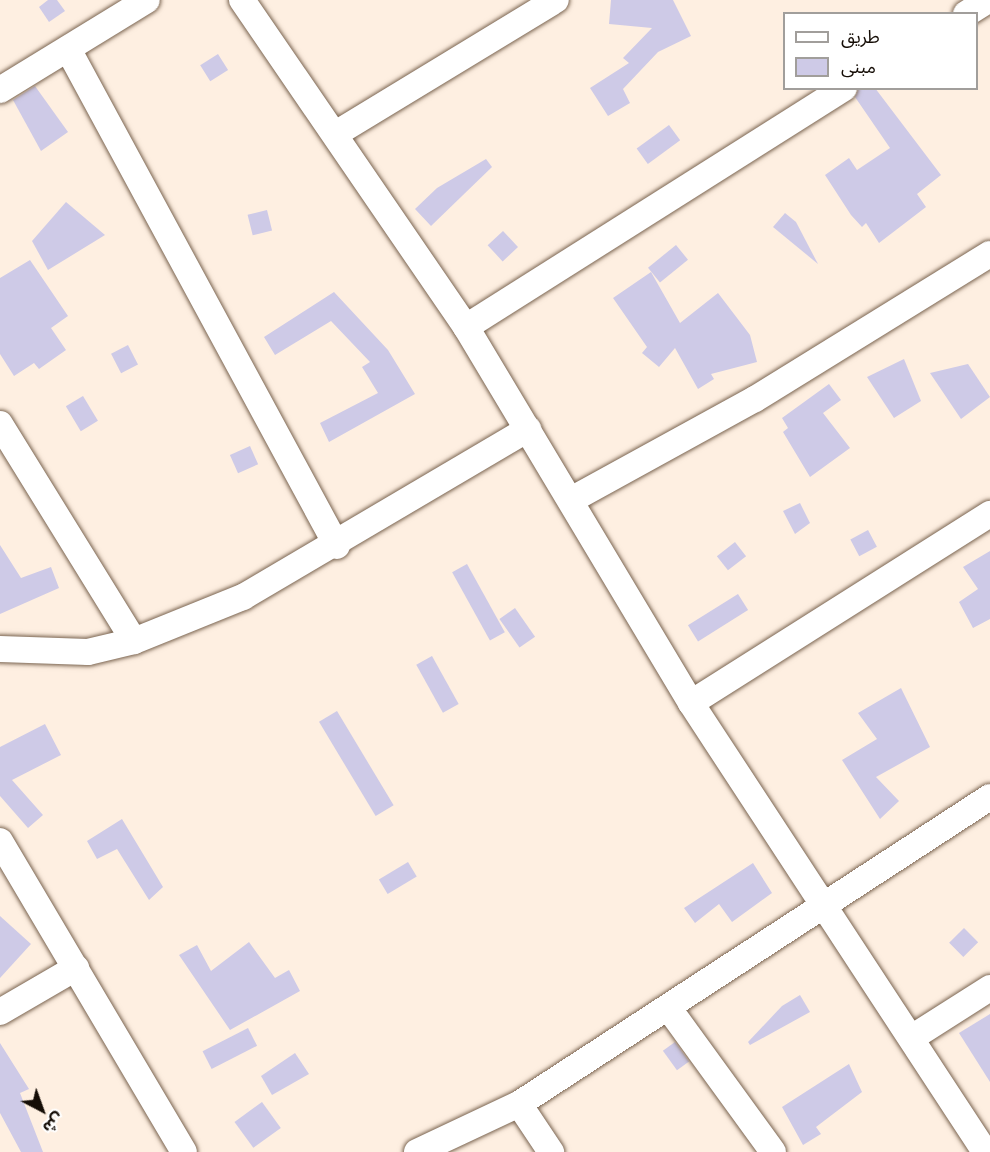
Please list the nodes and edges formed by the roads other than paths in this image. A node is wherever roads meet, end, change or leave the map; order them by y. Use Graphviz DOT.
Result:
graph roads {
  1 [pos="147,0"];
  2 [pos="242,0"];
  3 [pos="556,0"];
  4 [pos="68,49"];
  5 [pos="0,90"];
  6 [pos="841,90"];
  7 [pos="337,133"];
  8 [pos="990,254"];
  9 [pos="466,327"];
  10 [pos="0,424"];
  11 [pos="528,429"];
  12 [pos="571,500"];
  13 [pos="990,514"];
  14 [pos="337,546"];
  15 [pos="134,641"];
  16 [pos="0,649"];
  17 [pos="691,703"];
  18 [pos="990,797"];
  19 [pos="0,841"];
  20 [pos="823,907"];
  21 [pos="76,968"];
  22 [pos="990,988"];
  23 [pos="670,1010"];
  24 [pos="0,1012"];
  25 [pos="914,1037"];
  26 [pos="519,1104"];
  27 [pos="447,1147"];
  28 [pos="184,1152"];
  29 [pos="417,1152"];
  30 [pos="551,1152"];
  31 [pos="774,1152"];
  32 [pos="985,1152"];
  1 -- 4 [label="street"];
  2 -- 7 [label="street"];
  3 -- 7 [label="street"];
  4 -- 5 [label="street"];
  4 -- 14 [label="street"];
  6 -- 9 [label="street"];
  7 -- 9 [label="street"];
  8 -- 12 [label="street"];
  9 -- 11 [label="street"];
  10 -- 15 [label="street"];
  11 -- 12 [label="street"];
  11 -- 14 [label="street"];
  12 -- 17 [label="street"];
  13 -- 17 [label="street"];
  14 -- 15 [label="street"];
  15 -- 16 [label="street"];
  17 -- 20 [label="street"];
  18 -- 20 [label="street"];
  19 -- 21 [label="street"];
  20 -- 23 [label="street"];
  20 -- 25 [label="street"];
  21 -- 24 [label="street"];
  21 -- 28 [label="street"];
  22 -- 25 [label="street"];
  23 -- 26 [label="street"];
  23 -- 31 [label="street"];
  25 -- 32 [label="street"];
  26 -- 27 [label="street"];
  26 -- 30 [label="street"];
  27 -- 29 [label="street"];
}
